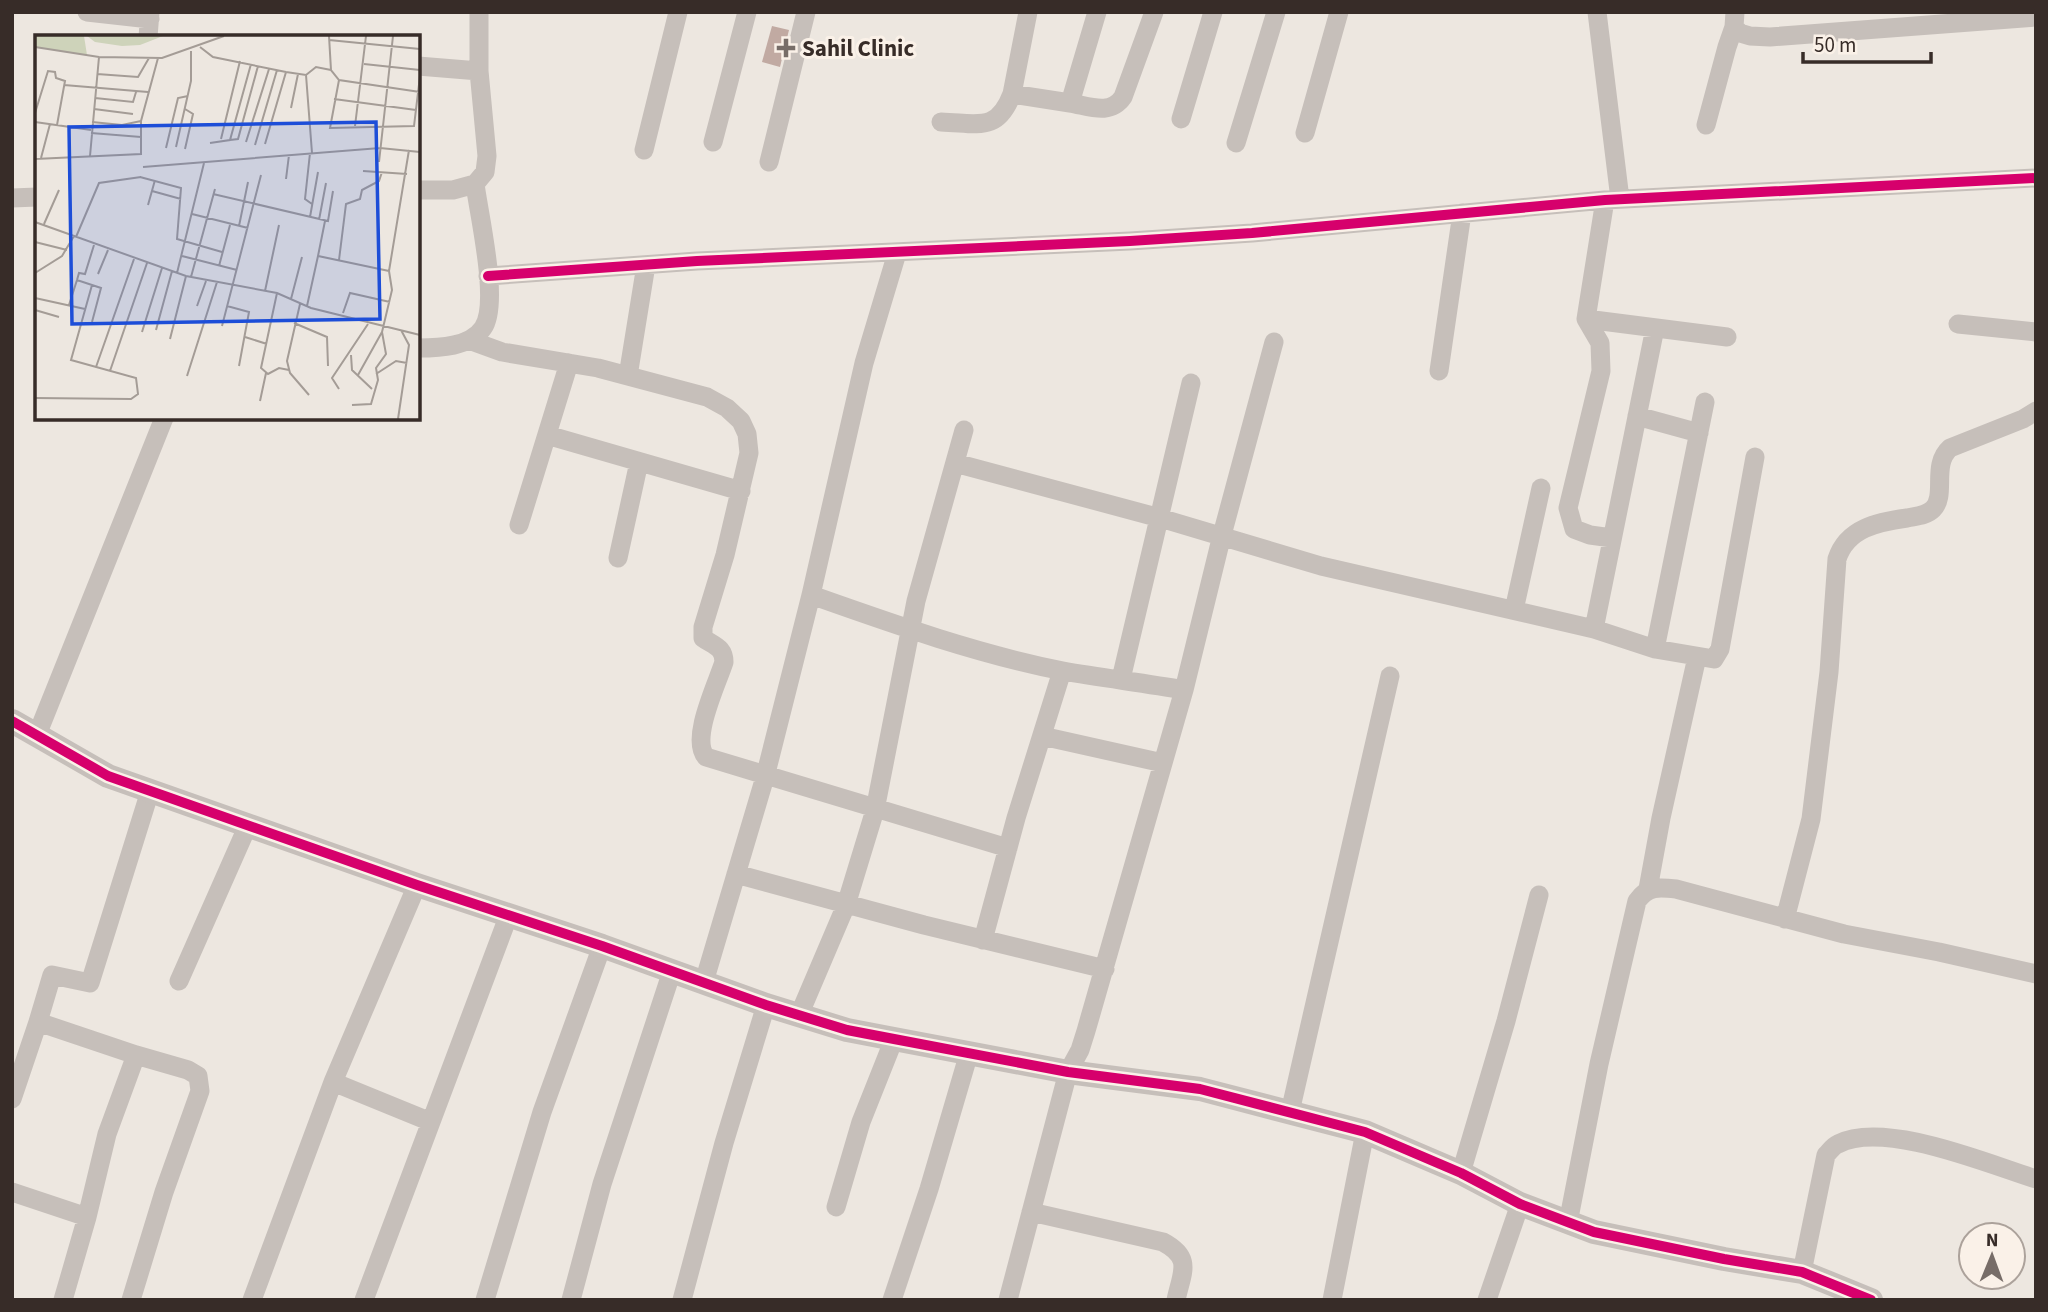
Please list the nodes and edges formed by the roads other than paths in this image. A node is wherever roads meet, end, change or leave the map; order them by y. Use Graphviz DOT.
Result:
graph roads {
  1 [pos="87,12"];
  2 [pos="479,12"];
  3 [pos="678,12"];
  4 [pos="747,12"];
  5 [pos="806,12"];
  6 [pos="1028,12"];
  7 [pos="1097,12"];
  8 [pos="1154,12"];
  9 [pos="1213,12"];
  10 [pos="1276,12"];
  11 [pos="1339,12"];
  12 [pos="1597,12"];
  13 [pos="2036,17"];
  14 [pos="1911,19"];
  15 [pos="1735,20"];
  16 [pos="149,23"];
  17 [pos="420,66"];
  18 [pos="479,71"];
  19 [pos="1013,94"];
  20 [pos="1070,103"];
  21 [pos="1181,119"];
  22 [pos="941,122"];
  23 [pos="1706,125"];
  24 [pos="1305,132"];
  25 [pos="713,142"];
  26 [pos="1236,143"];
  27 [pos="643,150"];
  28 [pos="769,162"];
  29 [pos="2036,178"];
  30 [pos="475,184"];
  31 [pos="420,190"];
  32 [pos="35,197"];
  33 [pos="12,198"];
  34 [pos="1612,199"];
  35 [pos="1462,214"];
  36 [pos="897,253"];
  37 [pos="646,265"];
  38 [pos="488,276"];
  39 [pos="1586,319"];
  40 [pos="1958,324"];
  41 [pos="1655,328"];
  42 [pos="2036,332"];
  43 [pos="1727,337"];
  44 [pos="470,340"];
  45 [pos="1274,342"];
  46 [pos="420,348"];
  47 [pos="569,363"];
  48 [pos="1438,371"];
  49 [pos="628,376"];
  50 [pos="1191,383"];
  51 [pos="1705,402"];
  52 [pos="2036,411"];
  53 [pos="1637,416"];
  54 [pos="163,420"];
  55 [pos="964,430"];
  56 [pos="1699,433"];
  57 [pos="547,436"];
  58 [pos="1755,457"];
  59 [pos="639,462"];
  60 [pos="955,463"];
  61 [pos="1541,488"];
  62 [pos="741,491"];
  63 [pos="1160,518"];
  64 [pos="519,525"];
  65 [pos="1222,536"];
  66 [pos="1612,538"];
  67 [pos="618,558"];
  68 [pos="811,594"];
  69 [pos="1514,610"];
  70 [pos="1594,629"];
  71 [pos="909,630"];
  72 [pos="1655,649"];
  73 [pos="1697,657"];
  74 [pos="1062,671"];
  75 [pos="1390,676"];
  76 [pos="1121,679"];
  77 [pos="1184,690"];
  78 [pos="20,729"];
  79 [pos="1042,736"];
  80 [pos="1163,763"];
  81 [pos="765,776"];
  82 [pos="150,791"];
  83 [pos="875,810"];
  84 [pos="248,825"];
  85 [pos="1008,848"];
  86 [pos="736,874"];
  87 [pos="416,885"];
  88 [pos="1648,889"];
  89 [pos="1539,895"];
  90 [pos="846,905"];
  91 [pos="508,916"];
  92 [pos="1784,919"];
  93 [pos="983,940"];
  94 [pos="603,946"];
  95 [pos="1105,969"];
  96 [pos="672,971"];
  97 [pos="2036,974"];
  98 [pos="179,981"];
  99 [pos="704,982"];
  100 [pos="766,1005"];
  101 [pos="800,1013"];
  102 [pos="38,1022"];
  103 [pos="894,1039"];
  104 [pos="969,1053"];
  105 [pos="136,1055"];
  106 [pos="1068,1072"];
  107 [pos="333,1082"];
  108 [pos="12,1099"];
  109 [pos="1290,1112"];
  110 [pos="430,1122"];
  111 [pos="1365,1132"];
  112 [pos="1461,1173"];
  113 [pos="2036,1179"];
  114 [pos="12,1192"];
  115 [pos="1520,1204"];
  116 [pos="836,1207"];
  117 [pos="1031,1212"];
  118 [pos="87,1217"];
  119 [pos="1569,1223"];
  120 [pos="1802,1272"];
  121 [pos="63,1300"];
  122 [pos="131,1300"];
  123 [pos="252,1300"];
  124 [pos="365,1300"];
  125 [pos="485,1300"];
  126 [pos="571,1300"];
  127 [pos="682,1300"];
  128 [pos="892,1300"];
  129 [pos="1008,1300"];
  130 [pos="1175,1300"];
  131 [pos="1332,1300"];
  132 [pos="1486,1300"];
  133 [pos="1871,1300"];
  1 -- 16 [label="street"];
  2 -- 18 [label="street"];
  3 -- 27 [label="street"];
  4 -- 25 [label="street"];
  5 -- 28 [label="street"];
  6 -- 19 [label="street"];
  7 -- 20 [label="street"];
  8 -- 20 [label="street"];
  9 -- 21 [label="street"];
  10 -- 26 [label="street"];
  11 -- 24 [label="street"];
  12 -- 34 [label="street"];
  13 -- 14 [label="street"];
  14 -- 15 [label="street"];
  15 -- 23 [label="street"];
  17 -- 18 [label="street"];
  18 -- 30 [label="street"];
  19 -- 20 [label="street"];
  19 -- 22 [label="street"];
  29 -- 34 [label="street"];
  30 -- 31 [label="street"];
  30 -- 38 [label="street"];
  32 -- 33 [label="street"];
  34 -- 35 [label="street"];
  34 -- 39 [label="street"];
  35 -- 36 [label="street"];
  35 -- 48 [label="street"];
  36 -- 37 [label="street"];
  36 -- 68 [label="street"];
  37 -- 38 [label="street"];
  37 -- 49 [label="street"];
  38 -- 44 [label="street"];
  39 -- 41 [label="street"];
  39 -- 66 [label="street"];
  40 -- 42 [label="street"];
  41 -- 43 [label="street"];
  41 -- 53 [label="street"];
  44 -- 46 [label="street"];
  44 -- 47 [label="street"];
  45 -- 65 [label="street"];
  47 -- 49 [label="street"];
  47 -- 57 [label="street"];
  49 -- 62 [label="street"];
  50 -- 63 [label="street"];
  51 -- 56 [label="street"];
  52 -- 92 [label="street"];
  53 -- 56 [label="street"];
  53 -- 66 [label="street"];
  54 -- 78 [label="street"];
  55 -- 60 [label="street"];
  56 -- 72 [label="street"];
  57 -- 59 [label="street"];
  57 -- 64 [label="street"];
  58 -- 73 [label="street"];
  59 -- 62 [label="street"];
  59 -- 67 [label="street"];
  60 -- 63 [label="street"];
  60 -- 71 [label="street"];
  61 -- 69 [label="street"];
  62 -- 81 [label="street"];
  63 -- 65 [label="street"];
  63 -- 76 [label="street"];
  65 -- 69 [label="street"];
  65 -- 77 [label="street"];
  66 -- 70 [label="street"];
  68 -- 71 [label="street"];
  68 -- 81 [label="street"];
  69 -- 70 [label="street"];
  70 -- 72 [label="street"];
  71 -- 74 [label="street"];
  71 -- 83 [label="street"];
  72 -- 73 [label="street"];
  73 -- 88 [label="street"];
  74 -- 76 [label="street"];
  74 -- 79 [label="street"];
  75 -- 109 [label="street"];
  76 -- 77 [label="street"];
  77 -- 80 [label="street"];
  78 -- 82 [label="street"];
  79 -- 80 [label="street"];
  79 -- 85 [label="street"];
  80 -- 95 [label="street"];
  81 -- 83 [label="street"];
  81 -- 86 [label="street"];
  82 -- 84 [label="street"];
  82 -- 102 [label="street"];
  83 -- 85 [label="street"];
  83 -- 90 [label="street"];
  84 -- 87 [label="street"];
  84 -- 98 [label="street"];
  85 -- 93 [label="street"];
  86 -- 90 [label="street"];
  86 -- 99 [label="street"];
  87 -- 91 [label="street"];
  87 -- 107 [label="street"];
  88 -- 92 [label="street"];
  88 -- 119 [label="street"];
  89 -- 112 [label="street"];
  90 -- 93 [label="street"];
  90 -- 101 [label="street"];
  91 -- 94 [label="street"];
  91 -- 110 [label="street"];
  92 -- 97 [label="street"];
  93 -- 95 [label="street"];
  94 -- 96 [label="street"];
  94 -- 125 [label="street"];
  95 -- 106 [label="street"];
  96 -- 99 [label="street"];
  96 -- 126 [label="street"];
  99 -- 100 [label="street"];
  100 -- 101 [label="street"];
  100 -- 127 [label="street"];
  101 -- 103 [label="street"];
  102 -- 105 [label="street"];
  102 -- 108 [label="street"];
  103 -- 104 [label="street"];
  103 -- 116 [label="street"];
  104 -- 106 [label="street"];
  104 -- 128 [label="street"];
  105 -- 118 [label="street"];
  105 -- 122 [label="street"];
  106 -- 109 [label="street"];
  106 -- 117 [label="street"];
  107 -- 110 [label="street"];
  107 -- 123 [label="street"];
  109 -- 111 [label="street"];
  110 -- 124 [label="street"];
  111 -- 112 [label="street"];
  111 -- 131 [label="street"];
  112 -- 115 [label="street"];
  113 -- 120 [label="street"];
  114 -- 118 [label="street"];
  115 -- 119 [label="street"];
  115 -- 132 [label="street"];
  117 -- 129 [label="street"];
  117 -- 130 [label="street"];
  118 -- 121 [label="street"];
  119 -- 120 [label="street"];
  120 -- 133 [label="street"];
}
